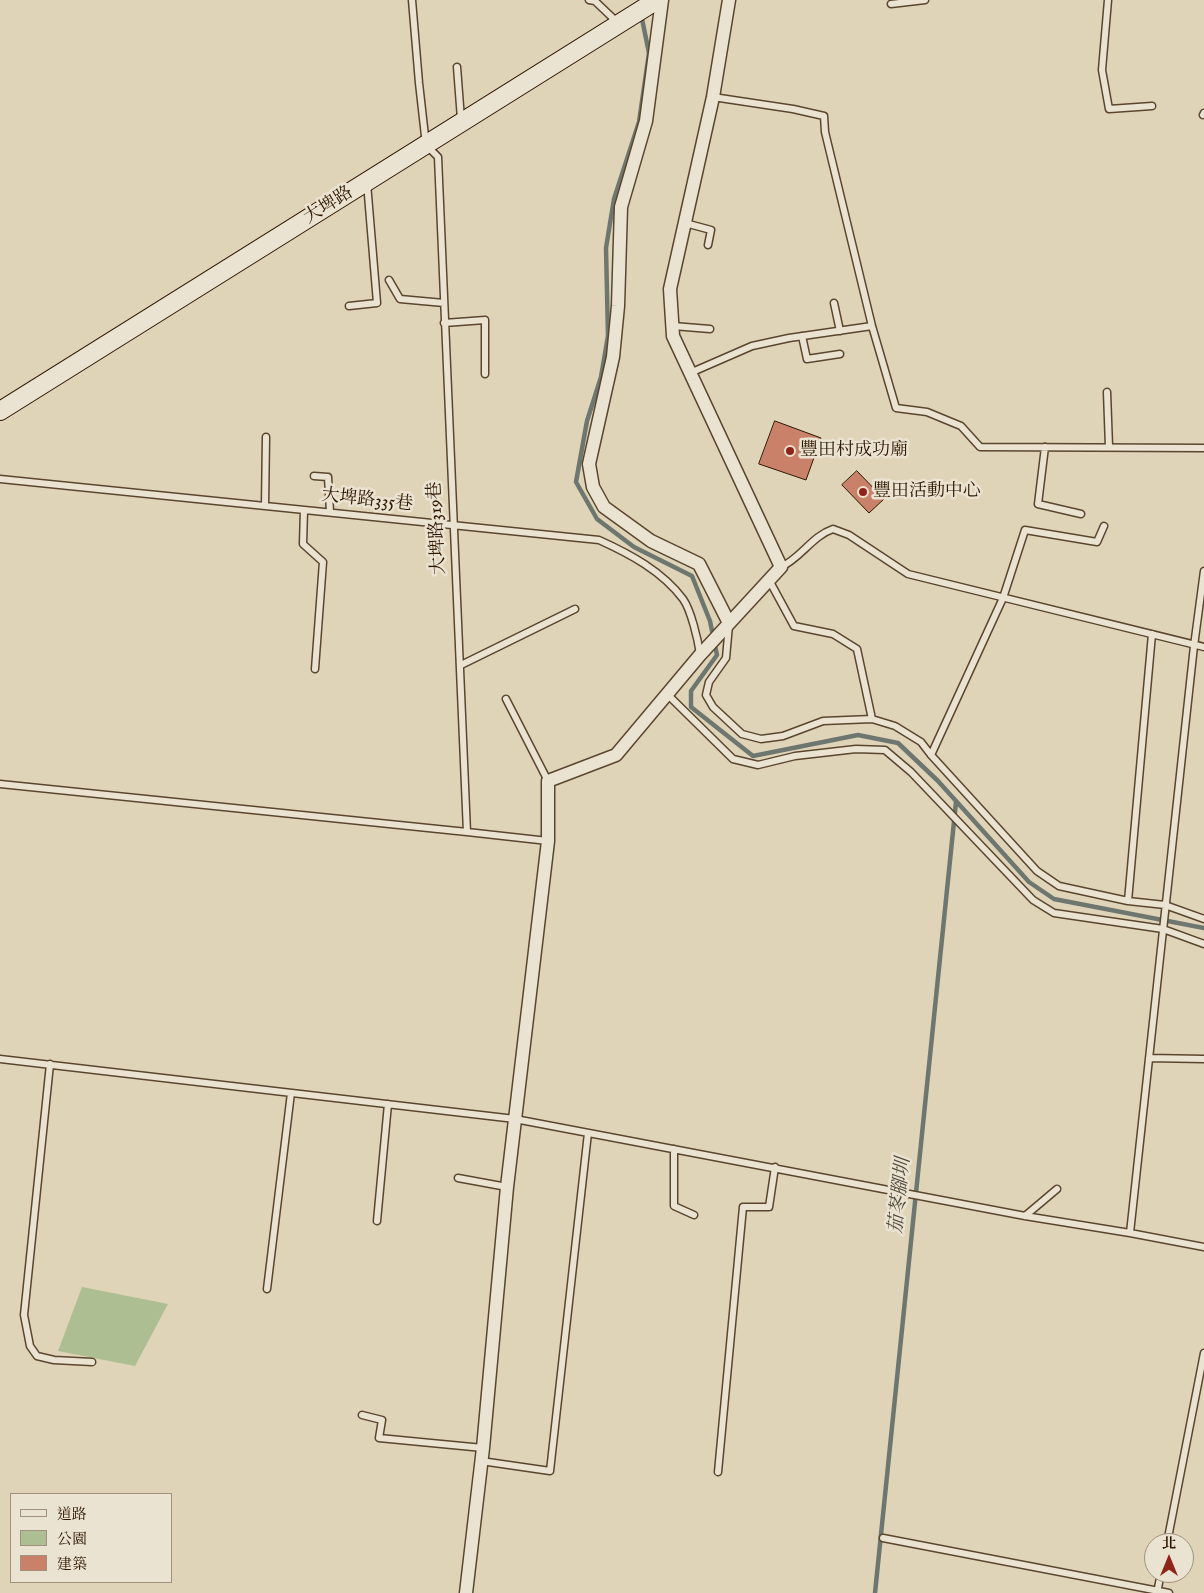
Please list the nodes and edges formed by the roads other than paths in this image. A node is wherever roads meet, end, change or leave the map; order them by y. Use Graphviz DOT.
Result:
graph roads {
  1 [pos="412,0"];
  2 [pos="593,0"];
  3 [pos="657,0"];
  4 [pos="662,0"];
  5 [pos="729,0"];
  6 [pos="925,0"];
  7 [pos="1108,0"];
  8 [pos="891,4"];
  9 [pos="618,24"];
  10 [pos="457,67"];
  11 [pos="713,97"];
  12 [pos="1152,106"];
  13 [pos="461,123"];
  14 [pos="426,145"];
  15 [pos="367,182"];
  16 [pos="685,223"];
  17 [pos="708,245"];
  18 [pos="389,280"];
  19 [pos="444,302"];
  20 [pos="834,303"];
  21 [pos="349,306"];
  22 [pos="444,323"];
  23 [pos="673,326"];
  24 [pos="872,326"];
  25 [pos="710,329"];
  26 [pos="840,331"];
  27 [pos="802,336"];
  28 [pos="840,354"];
  29 [pos="690,373"];
  30 [pos="485,374"];
  31 [pos="1107,392"];
  32 [pos="0,411"];
  33 [pos="266,436"];
  34 [pos="1045,447"];
  35 [pos="1109,448"];
  36 [pos="1204,448"];
  37 [pos="314,476"];
  38 [pos="0,479"];
  39 [pos="265,506"];
  40 [pos="304,510"];
  41 [pos="330,512"];
  42 [pos="1081,514"];
  43 [pos="453,525"];
  44 [pos="1104,526"];
  45 [pos="781,566"];
  46 [pos="1204,571"];
  47 [pos="769,580"];
  48 [pos="1003,598"];
  49 [pos="575,609"];
  50 [pos="729,623"];
  51 [pos="1152,634"];
  52 [pos="1194,646"];
  53 [pos="1204,647"];
  54 [pos="700,654"];
  55 [pos="461,665"];
  56 [pos="315,668"];
  57 [pos="667,694"];
  58 [pos="506,699"];
  59 [pos="872,719"];
  60 [pos="931,755"];
  61 [pos="548,781"];
  62 [pos="0,784"];
  63 [pos="467,832"];
  64 [pos="548,841"];
  65 [pos="1128,901"];
  66 [pos="1165,905"];
  67 [pos="1204,919"];
  68 [pos="1163,929"];
  69 [pos="1204,944"];
  70 [pos="1149,1058"];
  71 [pos="0,1059"];
  72 [pos="1204,1059"];
  73 [pos="50,1064"];
  74 [pos="291,1093"];
  75 [pos="388,1104"];
  76 [pos="515,1119"];
  77 [pos="588,1133"];
  78 [pos="674,1149"];
  79 [pos="775,1167"];
  80 [pos="458,1178"];
  81 [pos="507,1187"];
  82 [pos="1057,1189"];
  83 [pos="694,1215"];
  84 [pos="1025,1216"];
  85 [pos="376,1221"];
  86 [pos="1130,1233"];
  87 [pos="1204,1247"];
  88 [pos="267,1289"];
  89 [pos="1204,1353"];
  90 [pos="92,1362"];
  91 [pos="362,1415"];
  92 [pos="482,1455"];
  93 [pos="718,1472"];
  94 [pos="1169,1533"];
  95 [pos="884,1538"];
  96 [pos="1157,1592"];
  97 [pos="466,1593"];
  98 [pos="1169,1593"];
  1 -- 14 [label="lane"];
  2 -- 9 [label="lane"];
  3 -- 9 [label="main road, 大埤路"];
  4 -- 50 [label="street"];
  5 -- 11 [label="street"];
  6 -- 8 [label="lane"];
  7 -- 12 [label="lane"];
  9 -- 13 [label="main road, 大埤路"];
  10 -- 13 [label="lane"];
  11 -- 16 [label="street"];
  11 -- 24 [label="lane"];
  13 -- 14 [label="main road, 大埤路"];
  14 -- 15 [label="main road, 大埤路"];
  14 -- 19 [label="lane, 大埤路319巷"];
  15 -- 21 [label="lane"];
  15 -- 32 [label="main road, 大埤路"];
  16 -- 17 [label="lane"];
  16 -- 23 [label="street"];
  18 -- 19 [label="lane"];
  19 -- 22 [label="lane, 大埤路319巷"];
  20 -- 26 [label="lane"];
  22 -- 30 [label="lane"];
  22 -- 43 [label="lane, 大埤路319巷"];
  23 -- 25 [label="lane"];
  23 -- 29 [label="street"];
  24 -- 26 [label="lane"];
  24 -- 34 [label="lane"];
  26 -- 27 [label="lane"];
  27 -- 28 [label="lane"];
  27 -- 29 [label="lane"];
  29 -- 45 [label="street"];
  31 -- 35 [label="lane"];
  33 -- 39 [label="lane"];
  34 -- 35 [label="lane"];
  34 -- 42 [label="lane"];
  35 -- 36 [label="lane"];
  37 -- 41 [label="lane"];
  38 -- 39 [label="lane, 大埤路335巷"];
  39 -- 40 [label="lane, 大埤路335巷"];
  40 -- 41 [label="lane, 大埤路335巷"];
  40 -- 56 [label="lane"];
  41 -- 43 [label="lane, 大埤路335巷"];
  43 -- 54 [label="lane, 大埤路335巷"];
  43 -- 55 [label="lane, 大埤路319巷"];
  44 -- 48 [label="lane"];
  45 -- 47 [label="street"];
  45 -- 48 [label="lane"];
  46 -- 52 [label="lane"];
  47 -- 50 [label="street"];
  47 -- 59 [label="lane"];
  48 -- 51 [label="lane"];
  48 -- 60 [label="lane"];
  49 -- 55 [label="lane"];
  50 -- 54 [label="street"];
  50 -- 59 [label="lane"];
  51 -- 52 [label="lane"];
  51 -- 65 [label="lane"];
  52 -- 53 [label="lane"];
  52 -- 66 [label="lane"];
  54 -- 57 [label="street"];
  55 -- 63 [label="lane, 大埤路319巷"];
  57 -- 61 [label="street"];
  57 -- 68 [label="lane"];
  58 -- 61 [label="lane"];
  59 -- 60 [label="lane"];
  60 -- 65 [label="lane"];
  61 -- 64 [label="street"];
  62 -- 63 [label="lane"];
  63 -- 64 [label="lane"];
  64 -- 76 [label="street"];
  65 -- 66 [label="lane"];
  66 -- 67 [label="lane"];
  66 -- 68 [label="lane"];
  68 -- 69 [label="lane"];
  68 -- 70 [label="lane"];
  70 -- 72 [label="lane"];
  70 -- 86 [label="lane"];
  71 -- 73 [label="lane"];
  73 -- 74 [label="lane"];
  73 -- 90 [label="lane"];
  74 -- 75 [label="lane"];
  74 -- 88 [label="lane"];
  75 -- 76 [label="lane"];
  75 -- 85 [label="lane"];
  76 -- 77 [label="lane"];
  76 -- 81 [label="street"];
  77 -- 78 [label="lane"];
  77 -- 92 [label="lane"];
  78 -- 79 [label="lane"];
  78 -- 83 [label="lane"];
  79 -- 84 [label="lane"];
  79 -- 93 [label="lane"];
  80 -- 81 [label="lane"];
  81 -- 92 [label="street"];
  82 -- 84 [label="lane"];
  84 -- 86 [label="lane"];
  86 -- 87 [label="lane"];
  89 -- 94 [label="lane"];
  91 -- 92 [label="lane"];
  92 -- 97 [label="street"];
  95 -- 96 [label="lane"];
  96 -- 98 [label="lane"];
}
